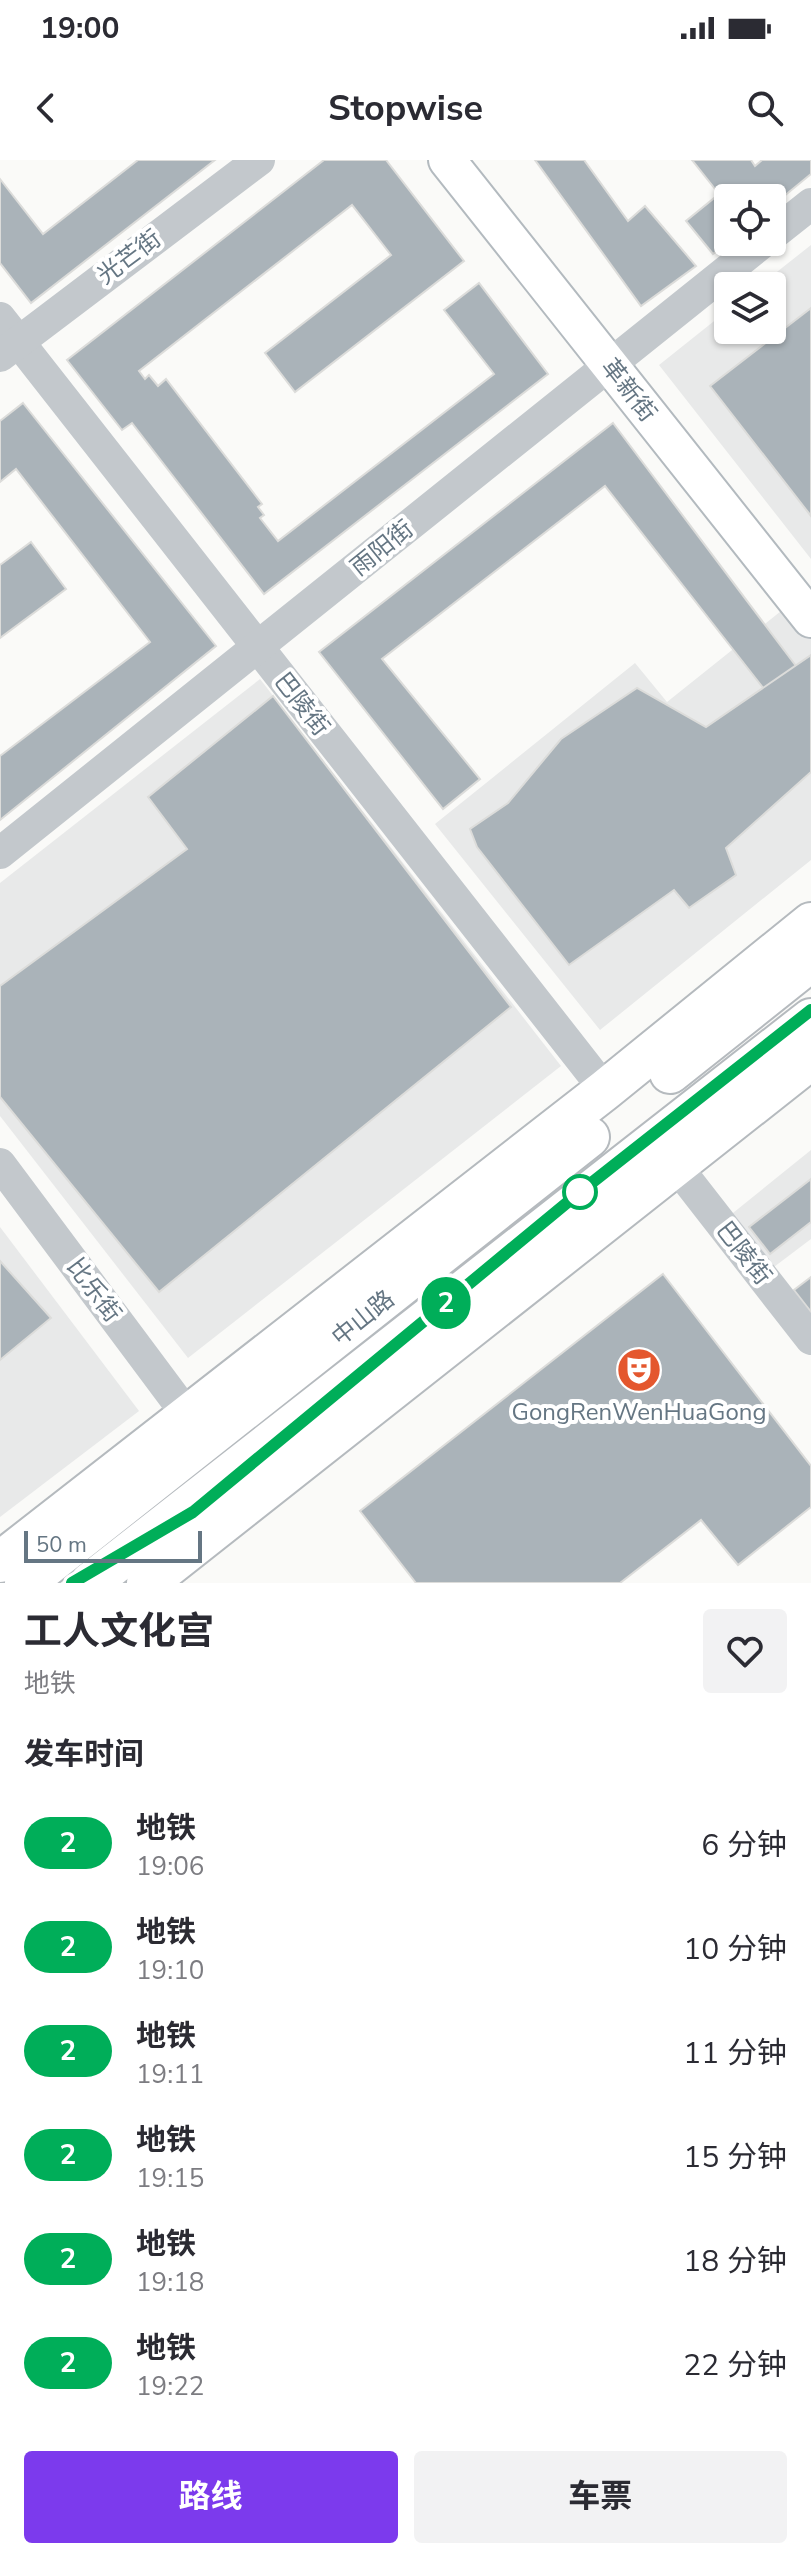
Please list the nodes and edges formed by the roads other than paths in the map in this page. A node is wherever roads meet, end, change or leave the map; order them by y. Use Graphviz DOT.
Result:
graph roads {
  1 [pos="259,160"];
  2 [pos="447,160"];
  3 [pos="811,204"];
  4 [pos="786,224"];
  5 [pos="746,256"];
  6 [pos="6,338"];
  7 [pos="609,366"];
  8 [pos="811,619"];
  9 [pos="258,647"];
  10 [pos="0,853"];
  11 [pos="811,923"];
  12 [pos="811,961"];
  13 [pos="811,1019"];
  14 [pos="811,1059"];
  15 [pos="605,1090"];
  16 [pos="0,1164"];
  17 [pos="677,1167"];
  18 [pos="811,1339"];
  19 [pos="188,1416"];
  20 [pos="0,1562"];
  21 [pos="25,1583"];
  22 [pos="90,1583"];
  23 [pos="147,1583"];
  1 -- 6 [label="street, 光芒街"];
  2 -- 7 [label="main road, 革新街"];
  3 -- 4 [label="street"];
  5 -- 7 [label="street, 雨阳街"];
  6 -- 9 [label="street, 巴陵街"];
  7 -- 8 [label="main road, 革新街"];
  7 -- 9 [label="street, 雨阳街"];
  9 -- 10 [label="street, 雨阳街"];
  9 -- 15 [label="street, 巴陵街"];
  11 -- 15 [label="main road"];
  12 -- 21 [label="main road, 中山路"];
  13 -- 22 [label="main road, 中山路"];
  14 -- 17 [label="main road"];
  15 -- 19 [label="main road"];
  16 -- 19 [label="street, 比乐街"];
  17 -- 18 [label="street, 巴陵街"];
  17 -- 23 [label="main road"];
  19 -- 20 [label="main road"];
}
